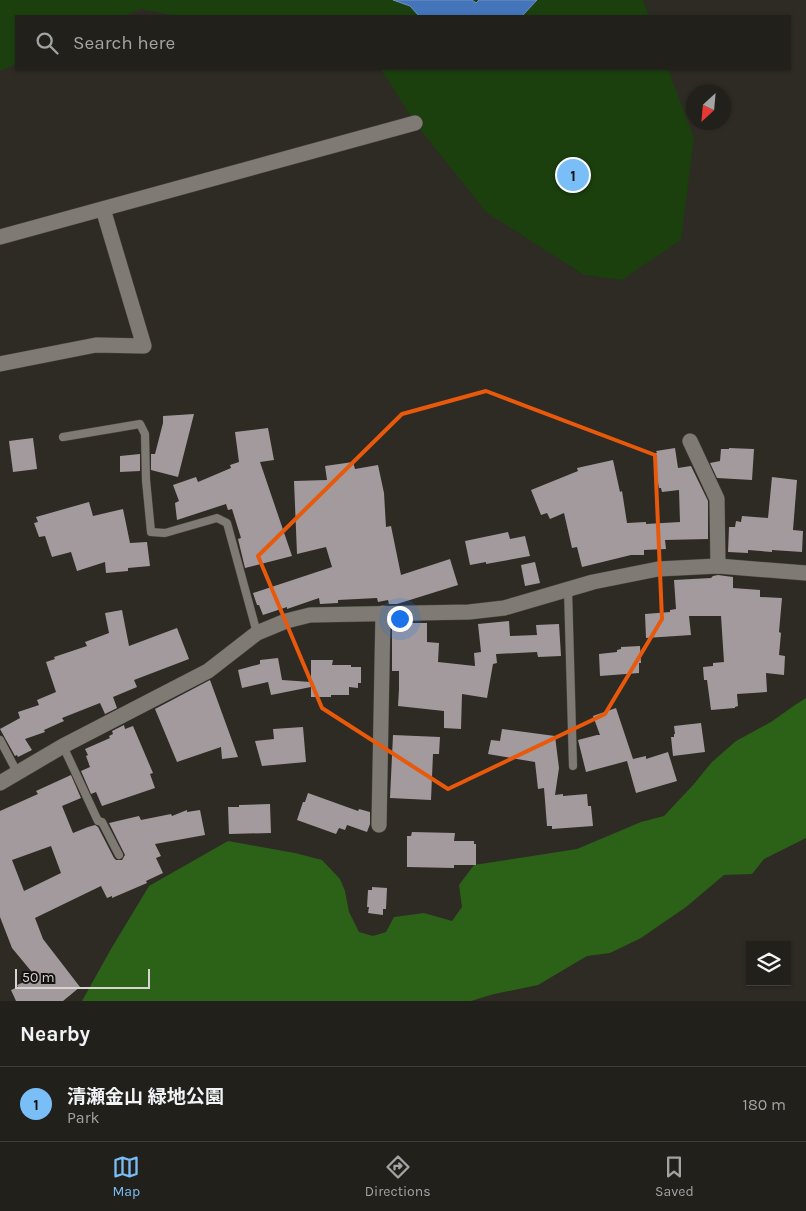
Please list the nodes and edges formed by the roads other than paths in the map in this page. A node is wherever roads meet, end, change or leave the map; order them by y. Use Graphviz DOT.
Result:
graph roads {
  1 [pos="415,123"];
  2 [pos="103,209"];
  3 [pos="0,237"];
  4 [pos="0,364"];
  5 [pos="63,437"];
  6 [pos="690,441"];
  7 [pos="718,566"];
  8 [pos="806,573"];
  9 [pos="568,589"];
  10 [pos="383,613"];
  11 [pos="258,633"];
  12 [pos="0,740"];
  13 [pos="64,746"];
  14 [pos="573,766"];
  15 [pos="17,772"];
  16 [pos="0,783"];
  17 [pos="378,826"];
  18 [pos="119,855"];
  1 -- 2 [label="street"];
  2 -- 3 [label="street"];
  2 -- 4 [label="street"];
  5 -- 11 [label="lane"];
  6 -- 7 [label="street"];
  7 -- 8 [label="street"];
  7 -- 9 [label="street"];
  9 -- 10 [label="street"];
  9 -- 14 [label="lane"];
  10 -- 11 [label="street"];
  10 -- 17 [label="street"];
  11 -- 13 [label="street"];
  12 -- 15 [label="lane"];
  13 -- 15 [label="street"];
  13 -- 18 [label="lane"];
  15 -- 16 [label="street"];
}
